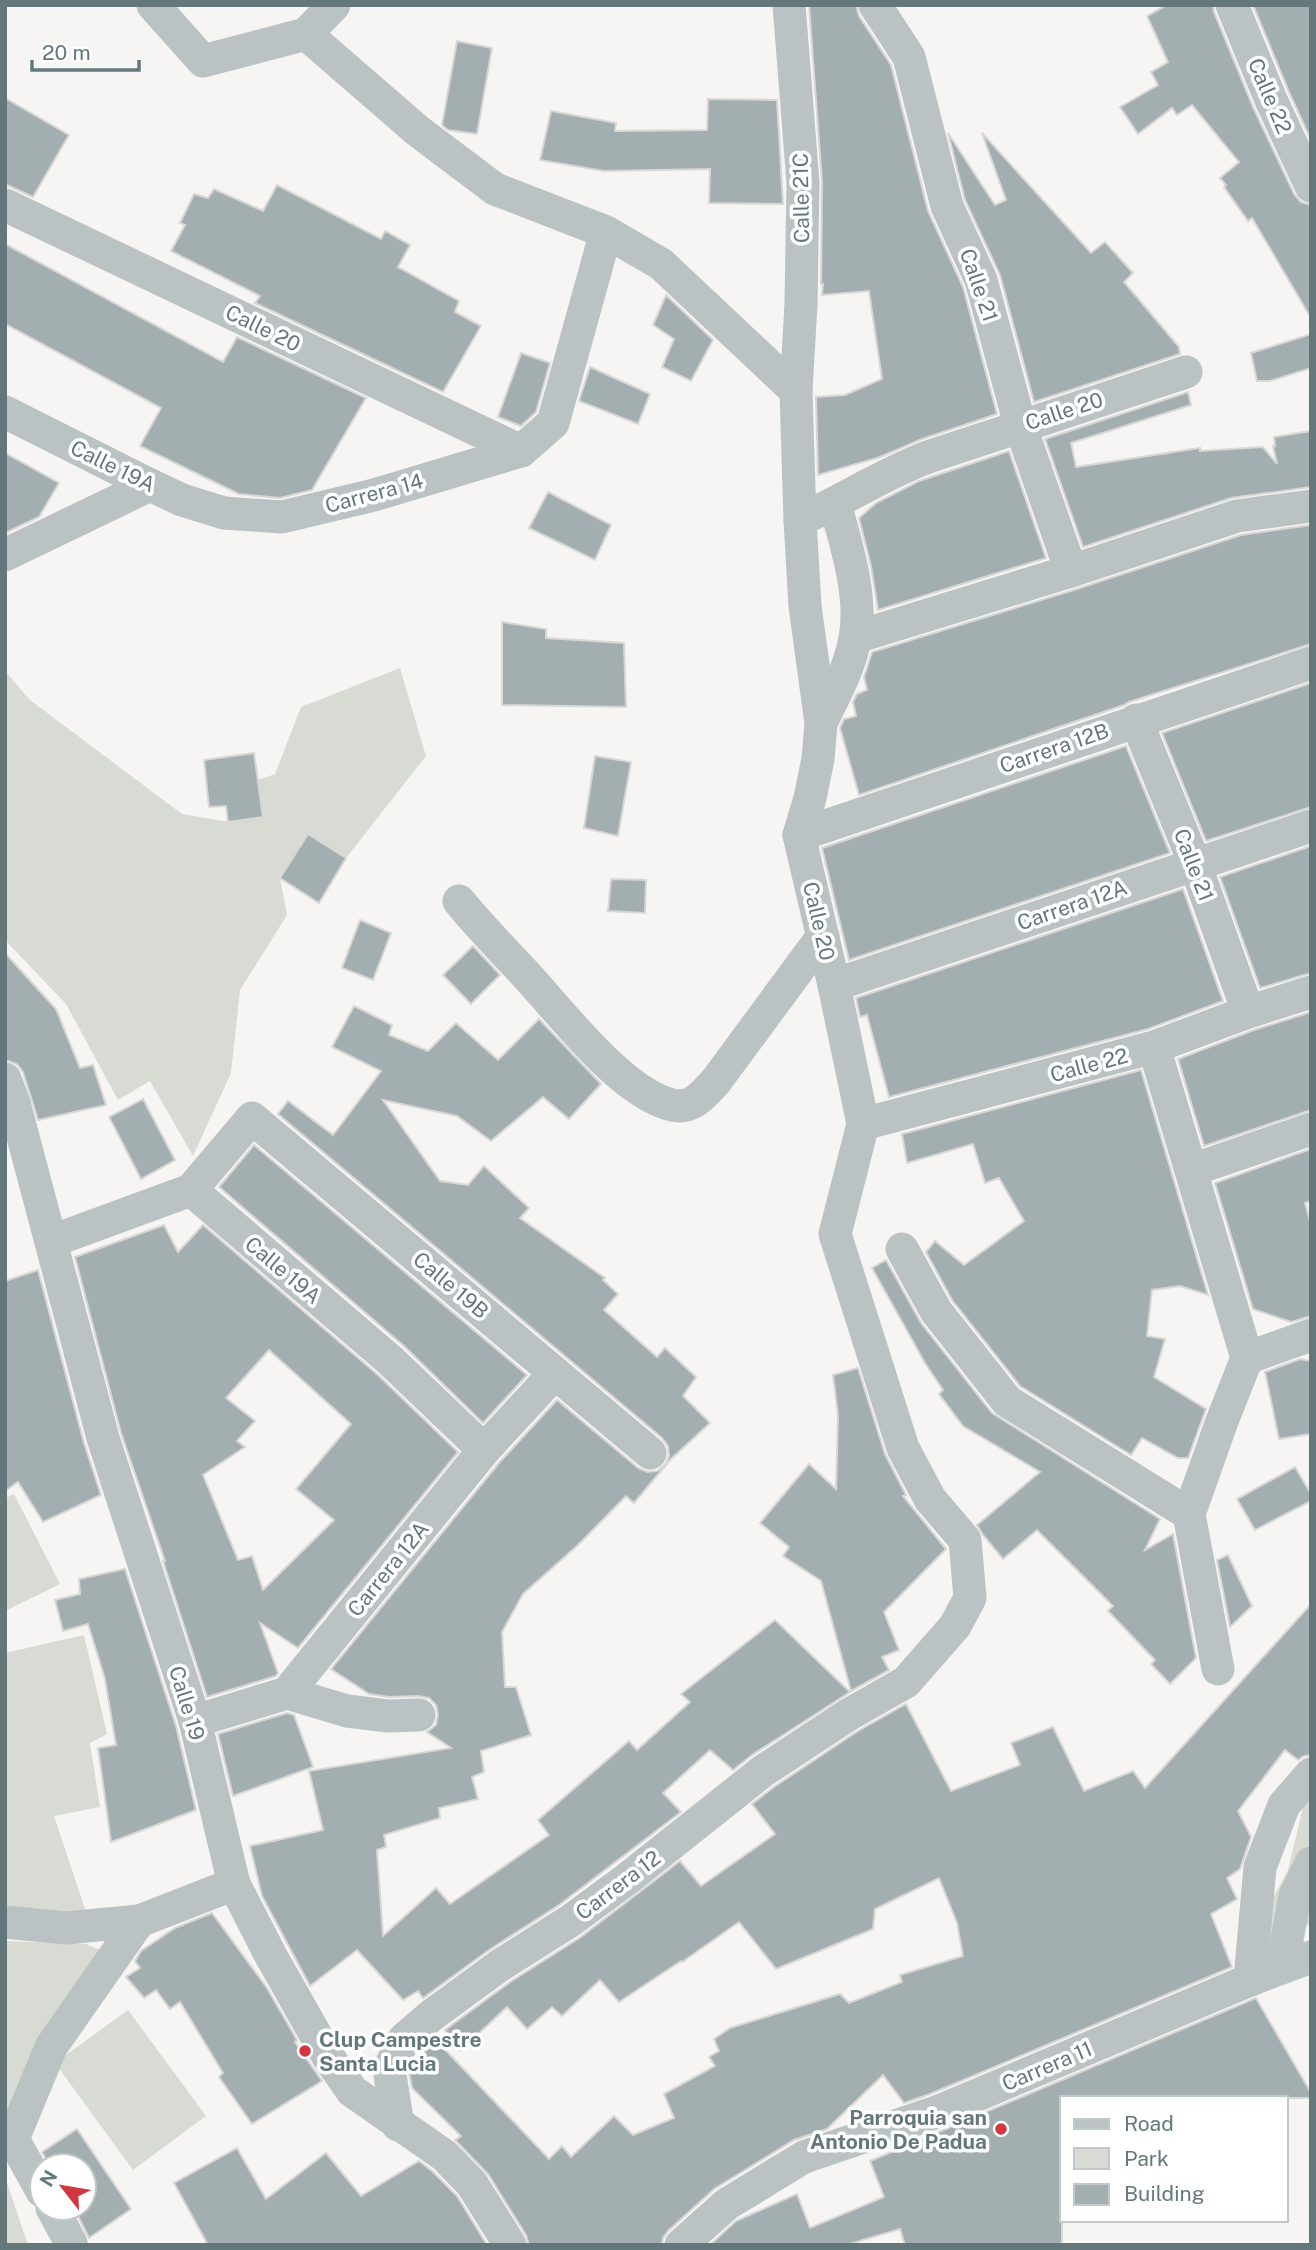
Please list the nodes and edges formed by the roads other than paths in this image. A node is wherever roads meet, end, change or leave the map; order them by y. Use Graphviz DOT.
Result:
graph roads {
  1 [pos="153,5"];
  2 [pos="334,5"];
  3 [pos="789,5"];
  4 [pos="875,5"];
  5 [pos="1232,5"];
  6 [pos="306,34"];
  7 [pos="1311,186"];
  8 [pos="5,205"];
  9 [pos="606,232"];
  10 [pos="1186,372"];
  11 [pos="796,391"];
  12 [pos="5,412"];
  13 [pos="1020,425"];
  14 [pos="521,451"];
  15 [pos="150,485"];
  16 [pos="835,504"];
  17 [pos="1311,506"];
  18 [pos="225,513"];
  19 [pos="800,520"];
  20 [pos="5,555"];
  21 [pos="1071,571"];
  22 [pos="856,637"];
  23 [pos="1311,663"];
  24 [pos="1136,720"];
  25 [pos="821,723"];
  26 [pos="1311,827"];
  27 [pos="799,835"];
  28 [pos="1195,864"];
  29 [pos="459,901"];
  30 [pos="823,936"];
  31 [pos="835,985"];
  32 [pos="1311,992"];
  33 [pos="1248,1012"];
  34 [pos="1154,1047"];
  35 [pos="5,1079"];
  36 [pos="863,1124"];
  37 [pos="1311,1129"];
  38 [pos="1192,1170"];
  39 [pos="191,1190"];
  40 [pos="52,1241"];
  41 [pos="902,1249"];
  42 [pos="1311,1335"];
  43 [pos="1247,1358"];
  44 [pos="555,1373"];
  45 [pos="484,1450"];
  46 [pos="650,1453"];
  47 [pos="1189,1514"];
  48 [pos="1218,1668"];
  49 [pos="906,1682"];
  50 [pos="287,1693"];
  51 [pos="419,1715"];
  52 [pos="194,1721"];
  53 [pos="1311,1774"];
  54 [pos="1311,1863"];
  55 [pos="234,1884"];
  56 [pos="139,1921"];
  57 [pos="5,1922"];
  58 [pos="1296,1962"];
  59 [pos="1250,1980"];
  60 [pos="398,2125"];
  61 [pos="28,2165"];
  62 [pos="60,2222"];
  63 [pos="71,2243"];
  64 [pos="510,2245"];
  65 [pos="681,2245"];
  1 -- 6 [label="street"];
  2 -- 6 [label="street"];
  3 -- 11 [label="street, Calle 21C"];
  4 -- 13 [label="street, Calle 21"];
  5 -- 7 [label="street, Calle 22"];
  6 -- 9 [label="street"];
  8 -- 14 [label="street, Calle 20"];
  9 -- 11 [label="street"];
  9 -- 14 [label="street"];
  10 -- 13 [label="street, Calle 20"];
  11 -- 19 [label="street, Calle 21C"];
  12 -- 15 [label="street, Calle 19A"];
  13 -- 16 [label="street, Calle 20"];
  13 -- 21 [label="street, Calle 21"];
  14 -- 18 [label="street, Carrera 14"];
  15 -- 18 [label="street, Calle 19A"];
  15 -- 20 [label="street"];
  16 -- 19 [label="street, Calle 20"];
  16 -- 22 [label="street"];
  17 -- 21 [label="street"];
  19 -- 25 [label="street, Calle 20"];
  21 -- 22 [label="street"];
  22 -- 25 [label="street"];
  23 -- 24 [label="street, Carrera 12B"];
  24 -- 27 [label="street, Carrera 12B"];
  24 -- 28 [label="street, Calle 21"];
  25 -- 27 [label="street, Calle 20"];
  26 -- 28 [label="street, Carrera 12A"];
  27 -- 30 [label="street, Calle 20"];
  28 -- 31 [label="street, Carrera 12A"];
  28 -- 33 [label="street, Calle 21"];
  29 -- 30 [label="street"];
  30 -- 31 [label="street, Calle 20"];
  31 -- 36 [label="street, Calle 20"];
  32 -- 33 [label="street, Calle 22"];
  33 -- 34 [label="street, Calle 22"];
  34 -- 36 [label="street, Calle 22"];
  34 -- 38 [label="street"];
  35 -- 40 [label="street, Calle 19"];
  36 -- 49 [label="street, Calle 20"];
  37 -- 38 [label="street"];
  38 -- 43 [label="street"];
  39 -- 40 [label="street"];
  39 -- 44 [label="street, Calle 19B"];
  39 -- 45 [label="street, Calle 19A"];
  40 -- 52 [label="street, Calle 19"];
  41 -- 47 [label="street"];
  42 -- 43 [label="street"];
  43 -- 47 [label="street"];
  44 -- 45 [label="street, Carrera 12A"];
  44 -- 46 [label="street, Calle 19B"];
  45 -- 50 [label="street, Carrera 12A"];
  47 -- 48 [label="street"];
  49 -- 60 [label="street, Carrera 12"];
  50 -- 51 [label="street"];
  50 -- 52 [label="street"];
  52 -- 55 [label="street, Calle 19"];
  53 -- 59 [label="street"];
  54 -- 58 [label="street"];
  55 -- 56 [label="street"];
  55 -- 60 [label="street, Calle 19"];
  56 -- 57 [label="street"];
  56 -- 61 [label="street"];
  58 -- 59 [label="street, Carrera 11"];
  59 -- 65 [label="street, Carrera 11"];
  60 -- 64 [label="street, Calle 19"];
  62 -- 63 [label="street"];
}
